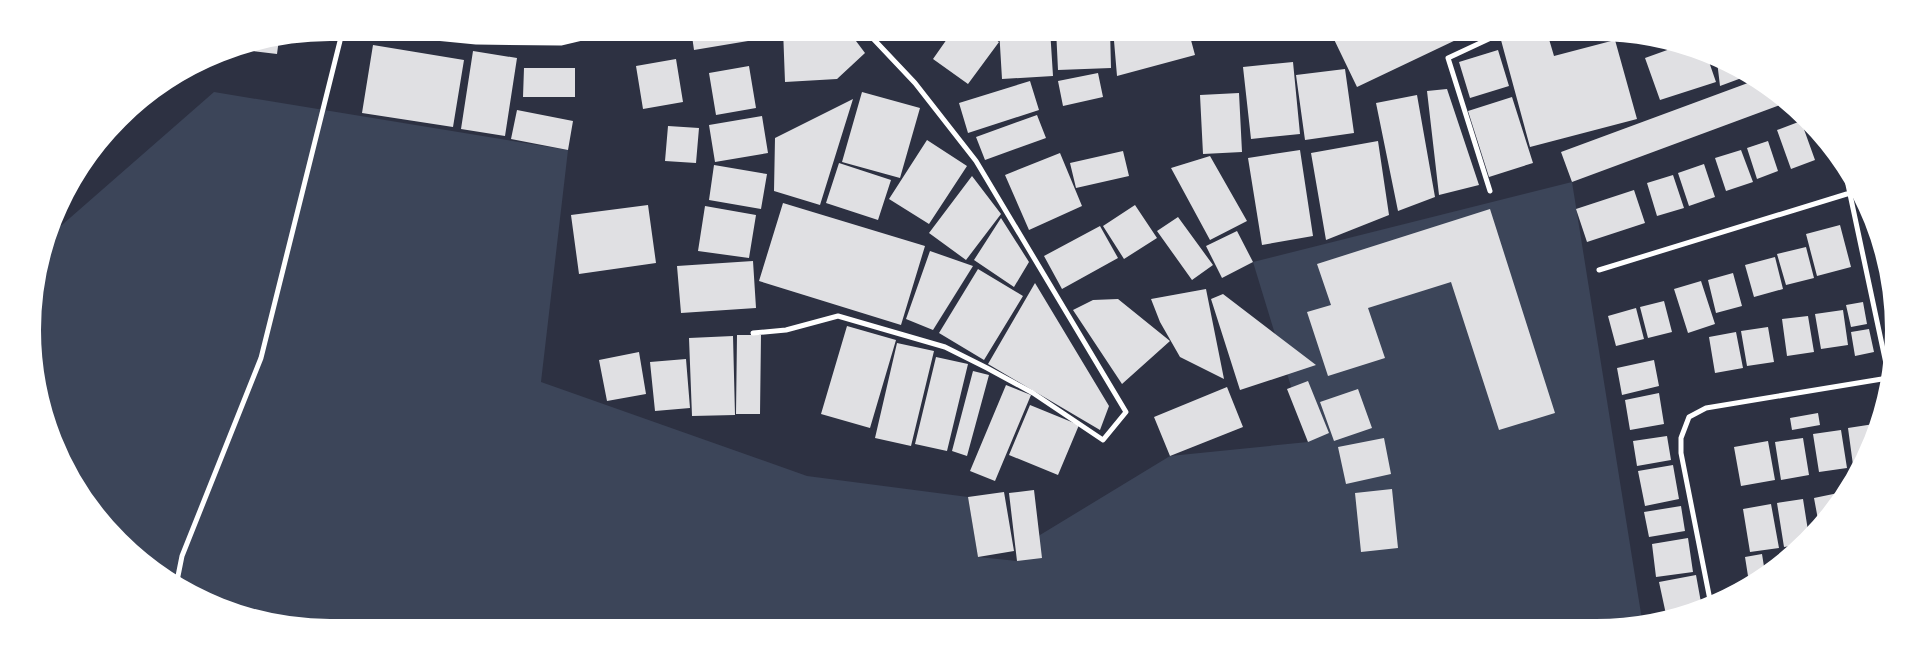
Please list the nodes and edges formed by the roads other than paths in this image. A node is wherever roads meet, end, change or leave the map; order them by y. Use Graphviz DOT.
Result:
graph roads {
  1 [pos="341,38"];
  2 [pos="435,38"];
  3 [pos="582,38"];
  4 [pos="872,38"];
  5 [pos="1491,38"];
  6 [pos="1848,184"];
  7 [pos="1490,191"];
  8 [pos="1850,193"];
  9 [pos="1599,270"];
  10 [pos="753,333"];
  11 [pos="1886,362"];
  12 [pos="1883,379"];
  13 [pos="177,579"];
  14 [pos="1710,599"];
  1 -- 13 [label="street"];
  2 -- 3 [label="street"];
  4 -- 10 [label="street"];
  5 -- 7 [label="street"];
  6 -- 8 [label="street"];
  8 -- 9 [label="street"];
  8 -- 11 [label="street"];
  12 -- 14 [label="street"];
}
